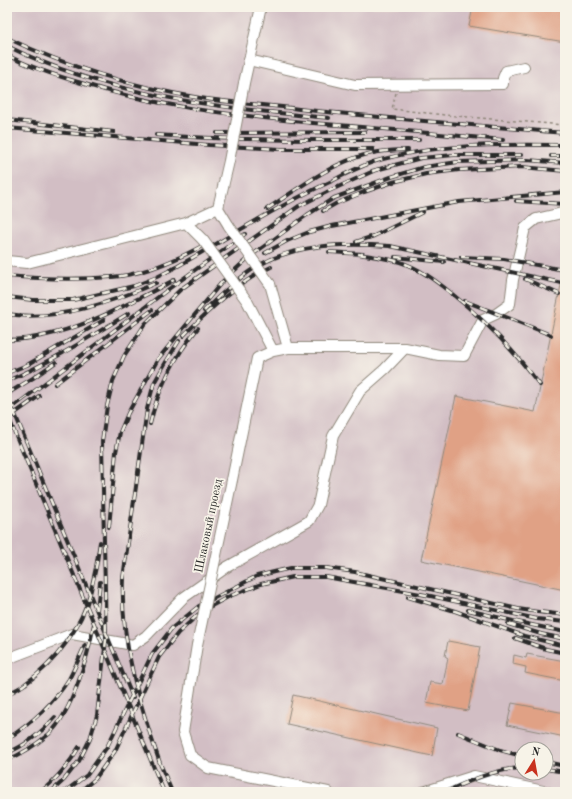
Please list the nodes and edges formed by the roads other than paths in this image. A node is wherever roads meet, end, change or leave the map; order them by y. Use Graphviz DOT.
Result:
graph roads {
  1 [pos="261,7"];
  2 [pos="249,60"];
  3 [pos="524,68"];
  4 [pos="218,208"];
  5 [pos="565,214"];
  6 [pos="186,223"];
  7 [pos="7,261"];
  8 [pos="288,348"];
  9 [pos="405,348"];
  10 [pos="273,351"];
  11 [pos="7,659"];
  12 [pos="441,789"];
  13 [pos="328,792"];
  14 [pos="423,792"];
  15 [pos="548,792"];
  1 -- 2 [label="street"];
  2 -- 3 [label="street"];
  2 -- 4 [label="street, bridge"];
  4 -- 6 [label="street"];
  4 -- 8 [label="street, bridge"];
  5 -- 9 [label="street, Шлаковый проезд"];
  6 -- 7 [label="street"];
  6 -- 10 [label="street, bridge"];
  8 -- 9 [label="street, Шлаковый проезд"];
  8 -- 10 [label="street, Шлаковый проезд"];
  9 -- 11 [label="street"];
  10 -- 13 [label="street, Шлаковый проезд, bridge"];
  12 -- 14 [label="street"];
  12 -- 15 [label="street"];
}
